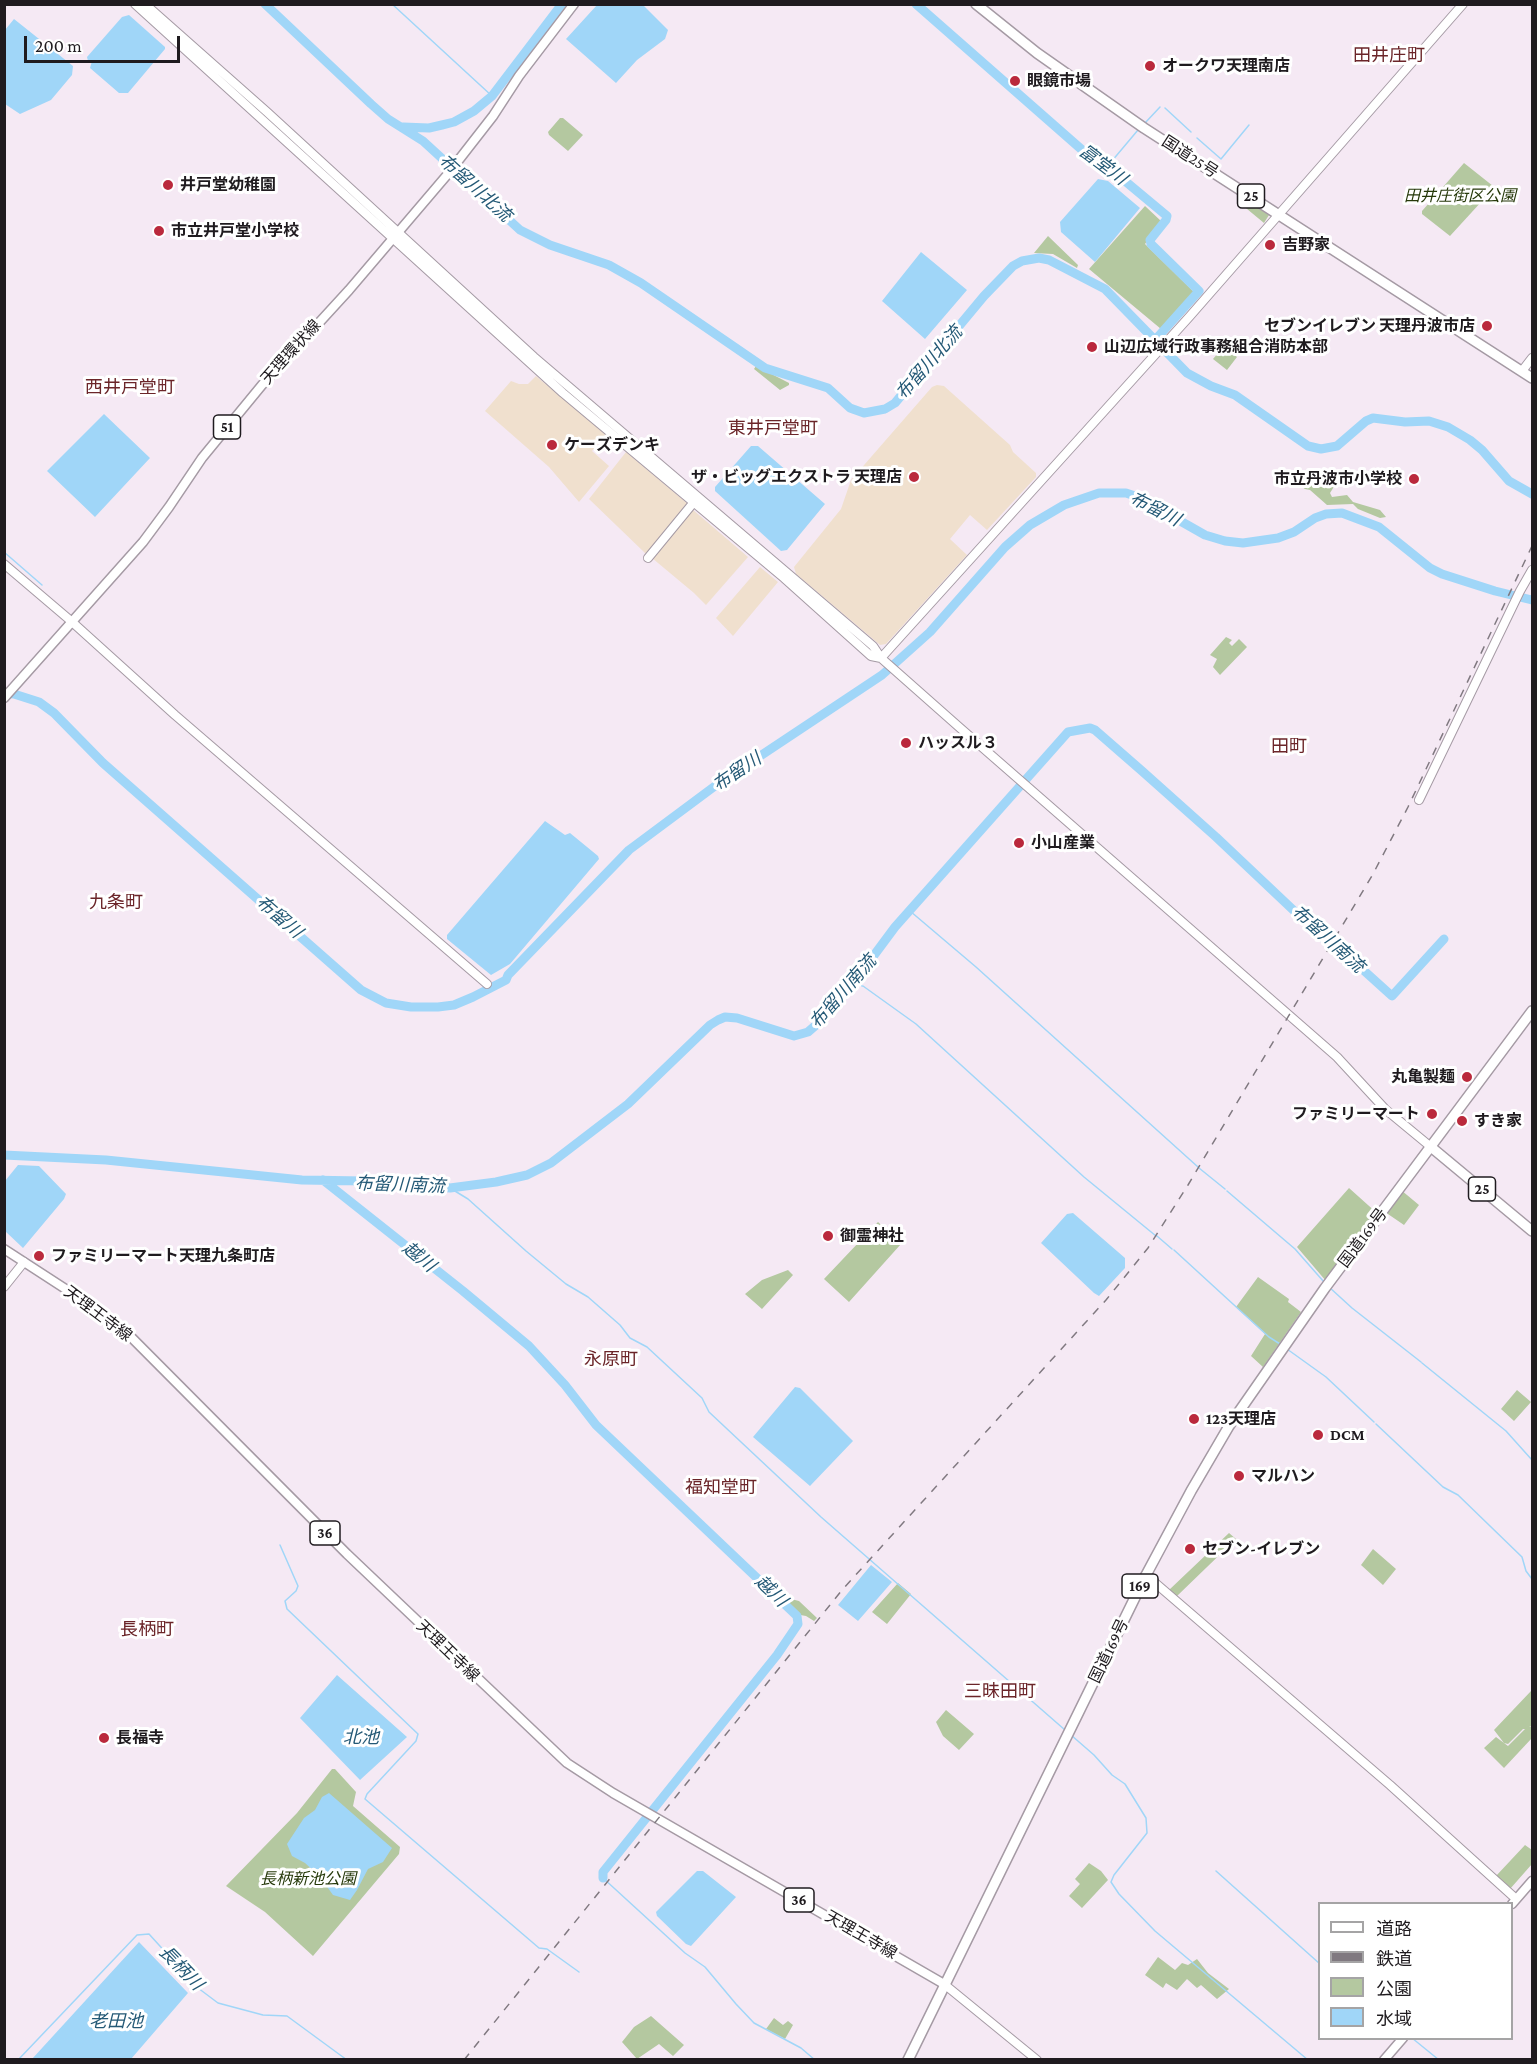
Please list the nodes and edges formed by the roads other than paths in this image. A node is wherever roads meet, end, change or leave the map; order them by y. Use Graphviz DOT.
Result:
graph roads {
  1 [pos="135,4"];
  2 [pos="145,4"];
  3 [pos="574,4"];
  4 [pos="976,4"];
  5 [pos="1463,4"];
  6 [pos="1280,215"];
  7 [pos="394,236"];
  8 [pos="1533,358"];
  9 [pos="1522,370"];
  10 [pos="1533,378"];
  11 [pos="694,502"];
  12 [pos="648,558"];
  13 [pos="4,564"];
  14 [pos="1533,570"];
  15 [pos="71,621"];
  16 [pos="883,659"];
  17 [pos="4,698"];
  18 [pos="1419,800"];
  19 [pos="487,984"];
  20 [pos="1533,1011"];
  21 [pos="1431,1147"];
  22 [pos="1532,1230"];
  23 [pos="4,1249"];
  24 [pos="24,1262"];
  25 [pos="4,1287"];
  26 [pos="1146,1575"];
  27 [pos="1533,1881"];
  28 [pos="1513,1901"];
  29 [pos="944,1984"];
  30 [pos="1401,2040"];
  31 [pos="908,2060"];
  32 [pos="1037,2060"];
  33 [pos="1384,2060"];
  1 -- 7 [label="street"];
  2 -- 7 [label="street"];
  3 -- 7 [label="main road, 天理環状線 / 51"];
  4 -- 6 [label="highway, 国道25号 / 25"];
  5 -- 6 [label="street"];
  6 -- 9 [label="highway, 国道25号 / 25"];
  6 -- 16 [label="street"];
  7 -- 11 [label="street"];
  7 -- 15 [label="main road, 天理環状線 / 51"];
  7 -- 16 [label="street"];
  8 -- 9 [label="street"];
  9 -- 10 [label="highway, 国道25号 / 25"];
  11 -- 12 [label="street"];
  11 -- 16 [label="street"];
  13 -- 15 [label="street"];
  14 -- 18 [label="street"];
  15 -- 17 [label="main road, 天理環状線 / 51"];
  15 -- 19 [label="street"];
  16 -- 21 [label="street"];
  20 -- 21 [label="highway"];
  21 -- 22 [label="highway, 25"];
  21 -- 26 [label="highway, 国道169号 / 169"];
  23 -- 24 [label="main road, 天理王寺線 / 36"];
  24 -- 25 [label="street"];
  24 -- 29 [label="main road, 天理王寺線 / 36"];
  26 -- 28 [label="street"];
  26 -- 29 [label="highway, 国道169号 / 169"];
  27 -- 28 [label="main road"];
  29 -- 31 [label="highway, 国道169号 / 169"];
  29 -- 32 [label="street"];
  30 -- 33 [label="main road"];
}
